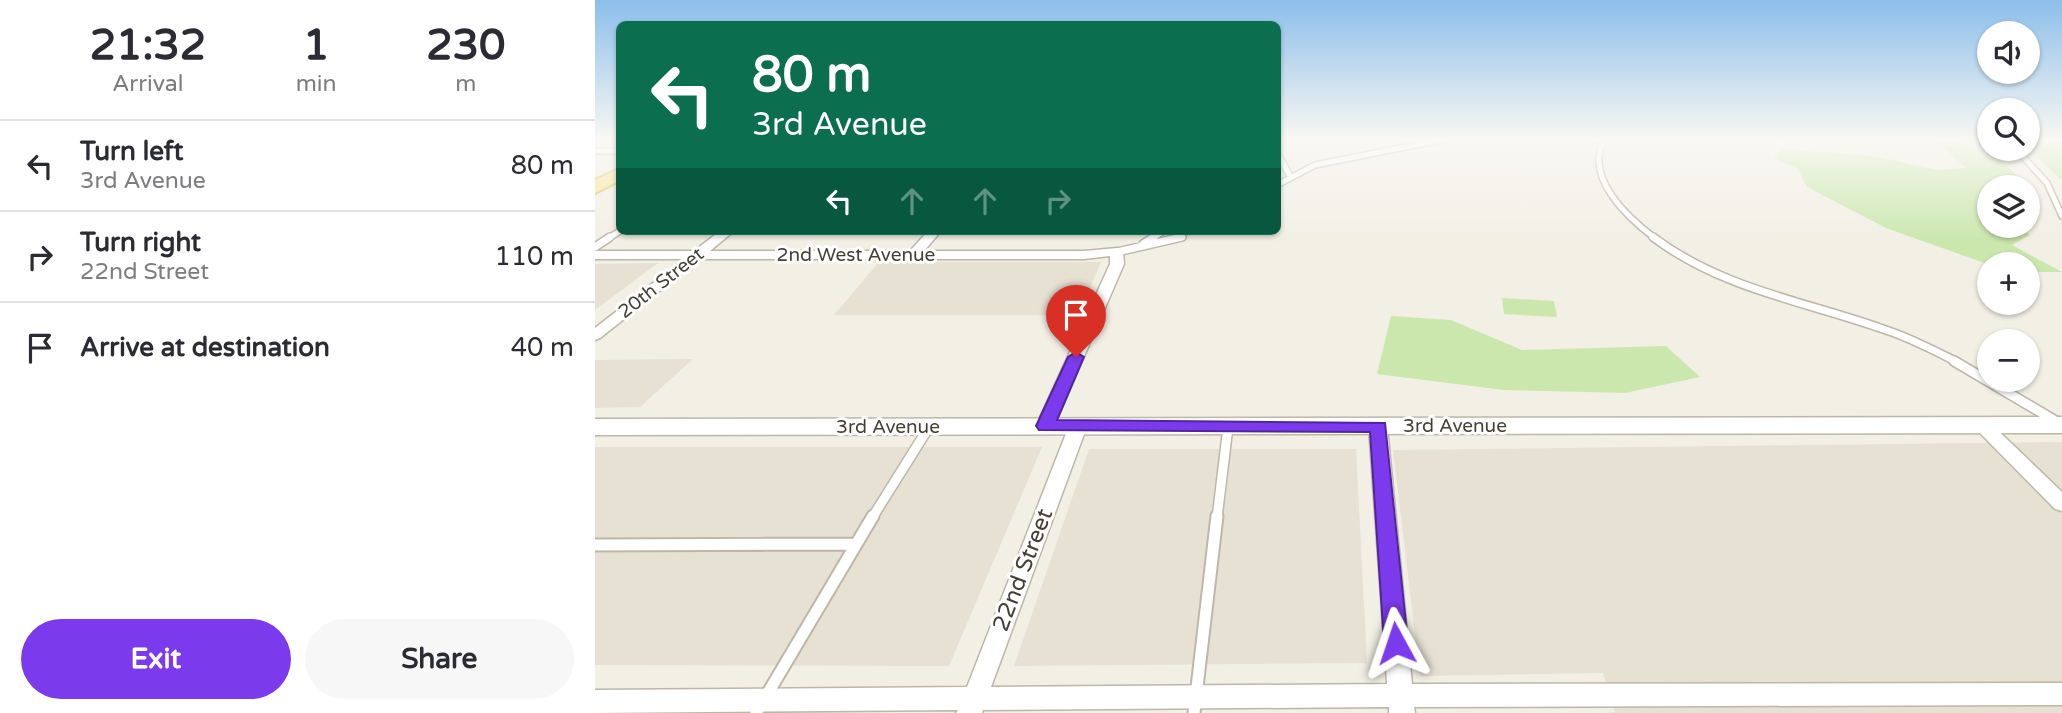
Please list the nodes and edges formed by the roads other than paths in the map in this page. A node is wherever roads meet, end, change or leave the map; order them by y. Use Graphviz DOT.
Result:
graph roads {
  1 [pos="1289,173"];
  2 [pos="1296,173"];
  3 [pos="1601,173"];
  4 [pos="2038,173"];
  5 [pos="616,175"];
  6 [pos="1290,176"];
  7 [pos="1281,182"];
  8 [pos="595,187"];
  9 [pos="2062,216"];
  10 [pos="616,234"];
  11 [pos="723,235"];
  12 [pos="932,235"];
  13 [pos="1158,235"];
  14 [pos="1184,235"];
  15 [pos="1143,244"];
  16 [pos="595,247"];
  17 [pos="1117,252"];
  18 [pos="595,255"];
  19 [pos="698,255"];
  20 [pos="914,255"];
  21 [pos="595,335"];
  22 [pos="1981,424"];
  23 [pos="2062,425"];
  24 [pos="1045,426"];
  25 [pos="1078,426"];
  26 [pos="595,427"];
  27 [pos="929,427"];
  28 [pos="1228,427"];
  29 [pos="1378,427"];
  30 [pos="2062,504"];
  31 [pos="855,544"];
  32 [pos="595,545"];
  33 [pos="2062,694"];
  34 [pos="595,702"];
  35 [pos="1195,704"];
  36 [pos="1401,705"];
  37 [pos="761,706"];
  38 [pos="972,706"];
  1 -- 6 [label="lane"];
  2 -- 6 [label="lane"];
  3 -- 23 [label="lane"];
  4 -- 9 [label="lane"];
  5 -- 8 [label="main road"];
  6 -- 7 [label="lane"];
  10 -- 16 [label="lane"];
  11 -- 19 [label="street, 20th Street"];
  12 -- 20 [label="street"];
  13 -- 15 [label="lane"];
  14 -- 15 [label="lane"];
  15 -- 17 [label="lane"];
  17 -- 20 [label="street, 2nd West Avenue"];
  17 -- 24 [label="street"];
  18 -- 19 [label="street, 2nd West Avenue"];
  19 -- 20 [label="street, 2nd West Avenue"];
  19 -- 21 [label="street, 20th Street"];
  22 -- 23 [label="street, 3rd Avenue"];
  22 -- 29 [label="street, 3rd Avenue"];
  22 -- 30 [label="street"];
  24 -- 25 [label="street, 3rd Avenue"];
  24 -- 27 [label="street, 3rd Avenue"];
  25 -- 28 [label="street, 3rd Avenue"];
  25 -- 38 [label="street, 22nd Street"];
  26 -- 27 [label="street, 3rd Avenue"];
  27 -- 31 [label="lane"];
  28 -- 29 [label="street, 3rd Avenue"];
  28 -- 35 [label="lane"];
  29 -- 36 [label="street"];
  31 -- 32 [label="lane"];
  31 -- 37 [label="lane"];
  33 -- 36 [label="street"];
  34 -- 37 [label="street"];
  35 -- 36 [label="street"];
  35 -- 38 [label="street"];
  37 -- 38 [label="street"];
}
